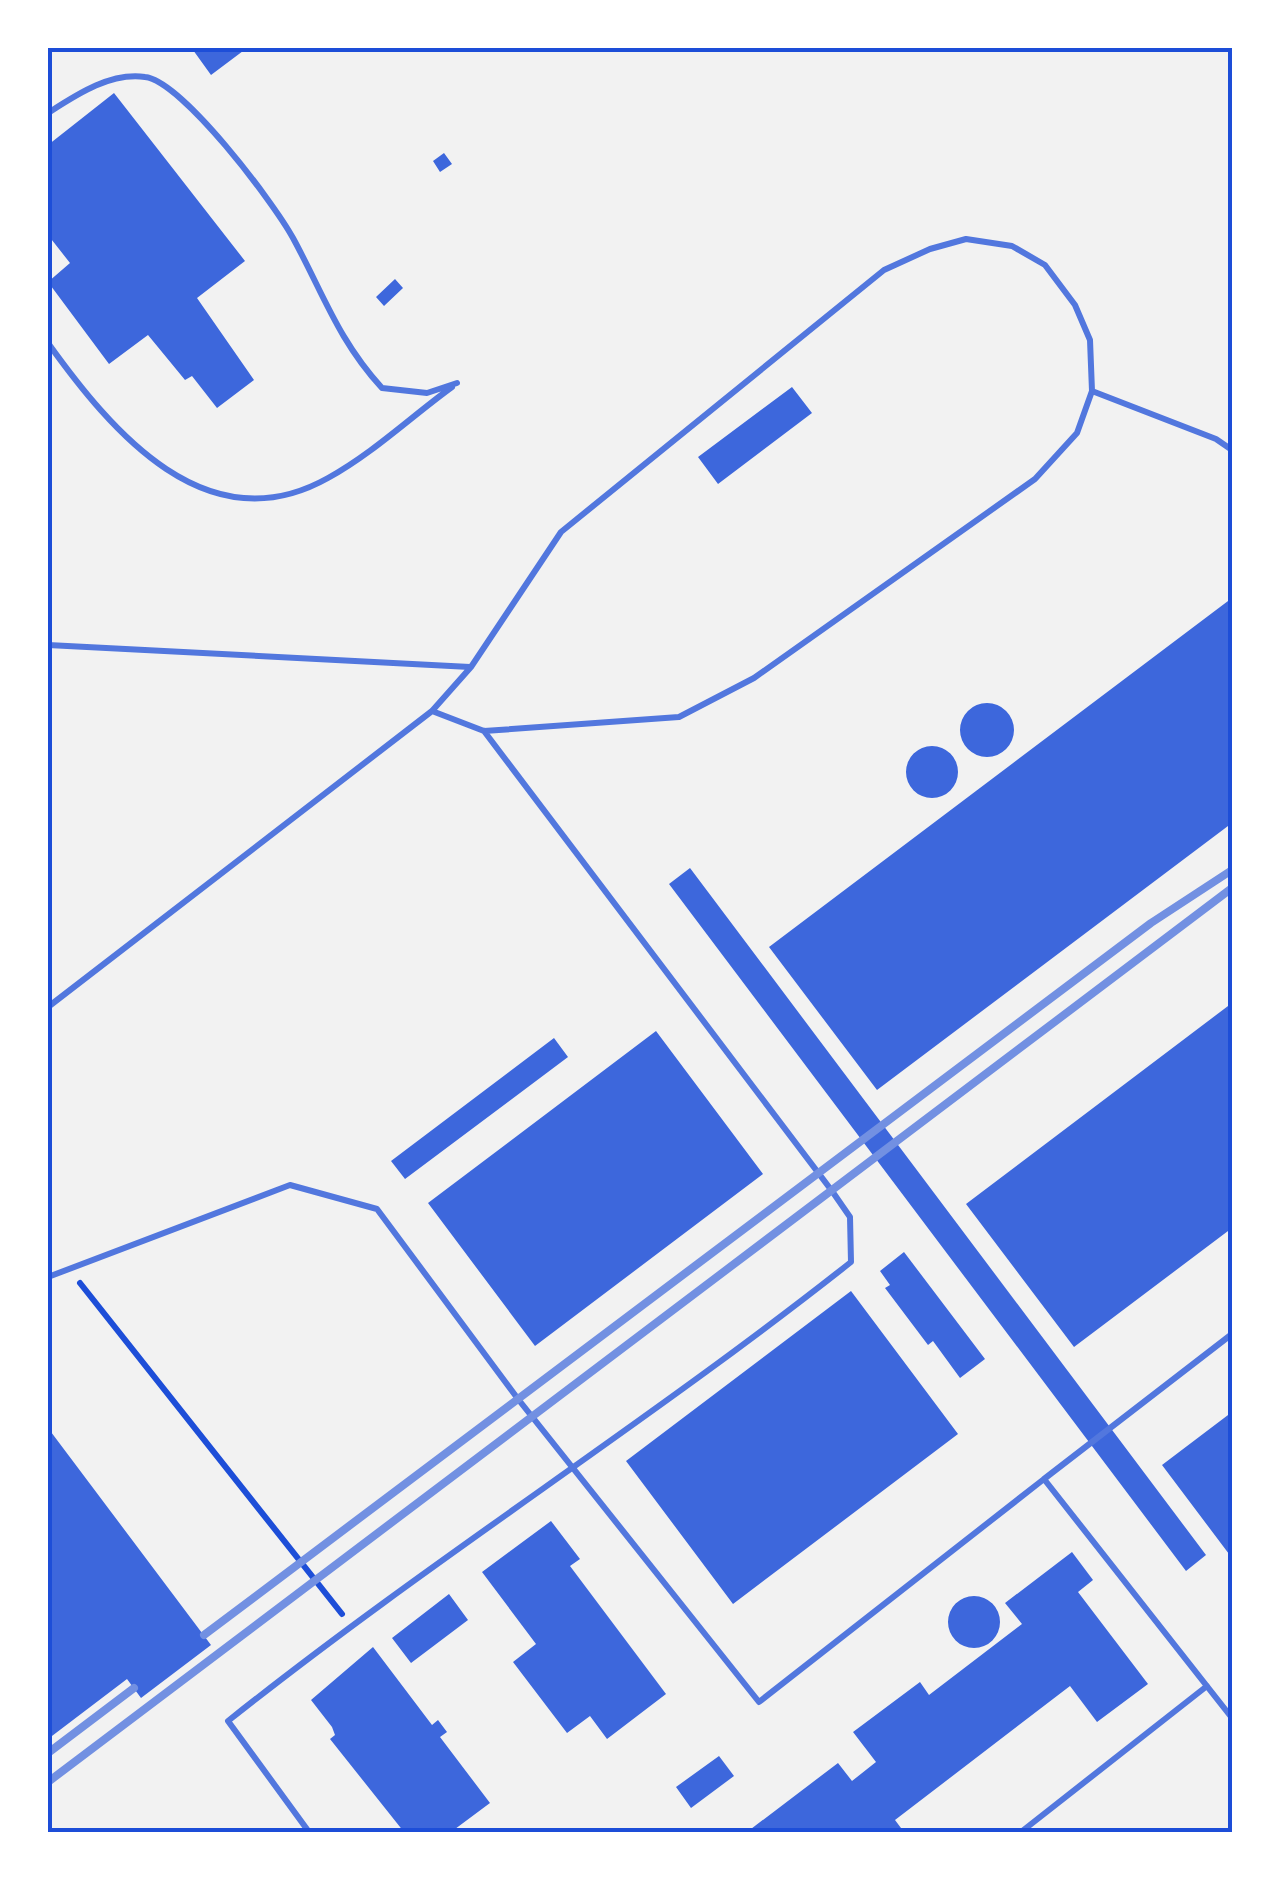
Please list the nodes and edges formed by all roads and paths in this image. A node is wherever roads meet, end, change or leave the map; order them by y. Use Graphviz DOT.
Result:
graph roads {
  1 [pos="48,113"];
  2 [pos="48,343"];
  3 [pos="1092,391"];
  4 [pos="1232,450"];
  5 [pos="48,645"];
  6 [pos="471,667"];
  7 [pos="432,712"];
  8 [pos="484,731"];
  9 [pos="48,1008"];
  10 [pos="67,1268"];
  11 [pos="48,1277"];
  12 [pos="1232,1334"];
  13 [pos="572,1468"];
  14 [pos="1044,1480"];
  15 [pos="352,1627"];
  16 [pos="1207,1686"];
  17 [pos="1232,1718"];
  18 [pos="309,1832"];
  19 [pos="1021,1832"];
  1 -- 2 [label="lane"];
  3 -- 4 [label="lane"];
  3 -- 6 [label="lane"];
  3 -- 8 [label="lane"];
  5 -- 6 [label="lane"];
  6 -- 7 [label="lane"];
  7 -- 8 [label="lane"];
  7 -- 9 [label="lane"];
  8 -- 13 [label="lane"];
  10 -- 11 [label="lane"];
  10 -- 13 [label="lane"];
  10 -- 15 [label="path"];
  12 -- 14 [label="lane"];
  13 -- 14 [label="lane"];
  13 -- 15 [label="lane"];
  14 -- 16 [label="lane"];
  15 -- 18 [label="lane"];
  16 -- 17 [label="lane"];
  16 -- 19 [label="lane"];
}
